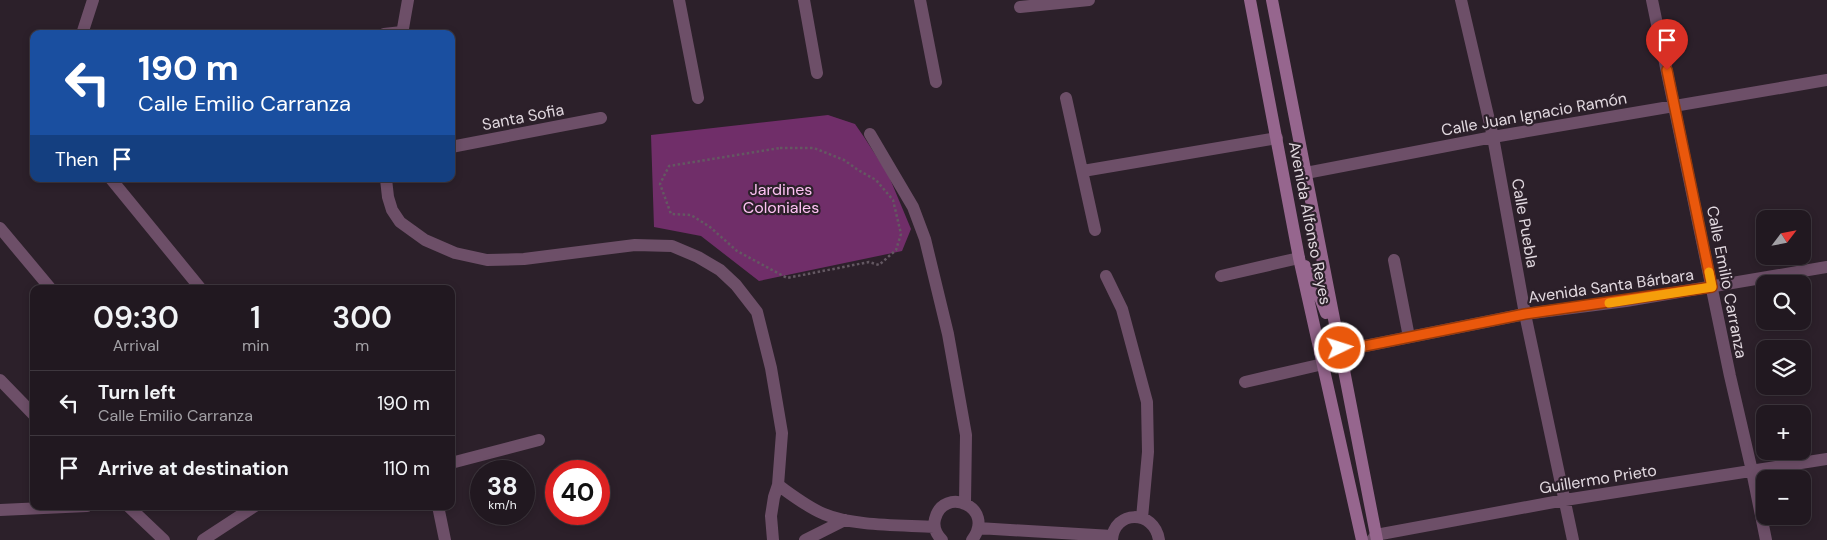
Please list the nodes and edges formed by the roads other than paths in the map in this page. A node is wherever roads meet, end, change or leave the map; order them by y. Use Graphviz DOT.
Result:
graph roads {
  1 [pos="93,0"];
  2 [pos="408,0"];
  3 [pos="679,0"];
  4 [pos="804,0"];
  5 [pos="920,0"];
  6 [pos="1089,0"];
  7 [pos="1250,0"];
  8 [pos="1272,0"];
  9 [pos="1461,0"];
  10 [pos="1652,0"];
  11 [pos="1020,7"];
  12 [pos="83,30"];
  13 [pos="403,30"];
  14 [pos="817,73"];
  15 [pos="1827,80"];
  16 [pos="936,82"];
  17 [pos="698,98"];
  18 [pos="1066,98"];
  19 [pos="1674,105"];
  20 [pos="601,118"];
  21 [pos="870,134"];
  22 [pos="1493,137"];
  23 [pos="1277,138"];
  24 [pos="455,146"];
  25 [pos="1083,171"];
  26 [pos="1306,173"];
  27 [pos="112,182"];
  28 [pos="386,182"];
  29 [pos="0,228"];
  30 [pos="1095,230"];
  31 [pos="1299,258"];
  32 [pos="1394,260"];
  33 [pos="1827,267"];
  34 [pos="1106,276"];
  35 [pos="1221,276"];
  36 [pos="48,285"];
  37 [pos="198,285"];
  38 [pos="1712,287"];
  39 [pos="1525,314"];
  40 [pos="1409,337"];
  41 [pos="1340,348"];
  42 [pos="1323,364"];
  43 [pos="0,380"];
  44 [pos="1245,382"];
  45 [pos="30,412"];
  46 [pos="540,440"];
  47 [pos="1827,459"];
  48 [pos="455,462"];
  49 [pos="1752,471"];
  50 [pos="778,485"];
  51 [pos="1565,500"];
  52 [pos="965,503"];
  53 [pos="30,509"];
  54 [pos="0,510"];
  55 [pos="132,510"];
  56 [pos="249,510"];
  57 [pos="439,510"];
  58 [pos="1142,518"];
  59 [pos="845,520"];
  60 [pos="934,527"];
  61 [pos="978,528"];
  62 [pos="1358,537"];
  63 [pos="1112,538"];
  64 [pos="1375,538"];
  65 [pos="164,540"];
  66 [pos="203,540"];
  67 [pos="446,540"];
  68 [pos="773,540"];
  69 [pos="805,540"];
  70 [pos="942,540"];
  71 [pos="972,540"];
  72 [pos="1159,540"];
  73 [pos="1573,540"];
  74 [pos="1766,540"];
  1 -- 12 [label="street"];
  2 -- 13 [label="street"];
  3 -- 17 [label="street"];
  4 -- 14 [label="street"];
  5 -- 16 [label="street"];
  6 -- 11 [label="street"];
  7 -- 23 [label="main road, Avenida Alfonso Reyes"];
  8 -- 26 [label="main road, Avenida Alfonso Reyes"];
  9 -- 22 [label="street, Calle Puebla"];
  10 -- 19 [label="street, Calle Emilio Carranza"];
  15 -- 19 [label="street, Calle Juan Ignacio Ramón"];
  18 -- 25 [label="street"];
  19 -- 22 [label="street, Calle Juan Ignacio Ramón"];
  19 -- 38 [label="street, Calle Emilio Carranza"];
  20 -- 24 [label="street, Santa Sofia"];
  21 -- 52 [label="street"];
  22 -- 26 [label="street, Calle Juan Ignacio Ramón"];
  22 -- 39 [label="street, Calle Puebla"];
  23 -- 25 [label="street"];
  23 -- 31 [label="main road, Avenida Alfonso Reyes"];
  25 -- 30 [label="street"];
  26 -- 41 [label="main road, Avenida Alfonso Reyes"];
  27 -- 37 [label="street"];
  28 -- 50 [label="street"];
  29 -- 36 [label="street"];
  31 -- 35 [label="street"];
  31 -- 41 [label="main road"];
  31 -- 42 [label="main road, Avenida Alfonso Reyes"];
  32 -- 40 [label="street"];
  33 -- 38 [label="street, Avenida Santa Bárbara"];
  34 -- 58 [label="street"];
  38 -- 39 [label="street, Avenida Santa Bárbara"];
  38 -- 49 [label="street, Calle Emilio Carranza"];
  39 -- 40 [label="street, Avenida Santa Bárbara"];
  39 -- 51 [label="street, Calle Puebla"];
  40 -- 41 [label="street, Avenida Santa Bárbara"];
  41 -- 64 [label="main road, Avenida Alfonso Reyes"];
  42 -- 44 [label="street"];
  42 -- 62 [label="main road, Avenida Alfonso Reyes"];
  43 -- 45 [label="street"];
  46 -- 48 [label="street"];
  47 -- 49 [label="street, Guillermo Prieto"];
  49 -- 51 [label="street, Guillermo Prieto"];
  49 -- 74 [label="street, Calle Emilio Carranza"];
  50 -- 59 [label="street"];
  50 -- 68 [label="street"];
  51 -- 64 [label="street, Guillermo Prieto"];
  51 -- 73 [label="street, Calle Puebla"];
  52 -- 60 [label="street"];
  52 -- 61 [label="street"];
  53 -- 54 [label="street"];
  55 -- 65 [label="street"];
  56 -- 66 [label="street"];
  57 -- 67 [label="street"];
  58 -- 63 [label="street"];
  58 -- 72 [label="street"];
  59 -- 60 [label="street"];
  59 -- 69 [label="street"];
  60 -- 70 [label="street"];
  61 -- 63 [label="street"];
  61 -- 71 [label="street"];
}
